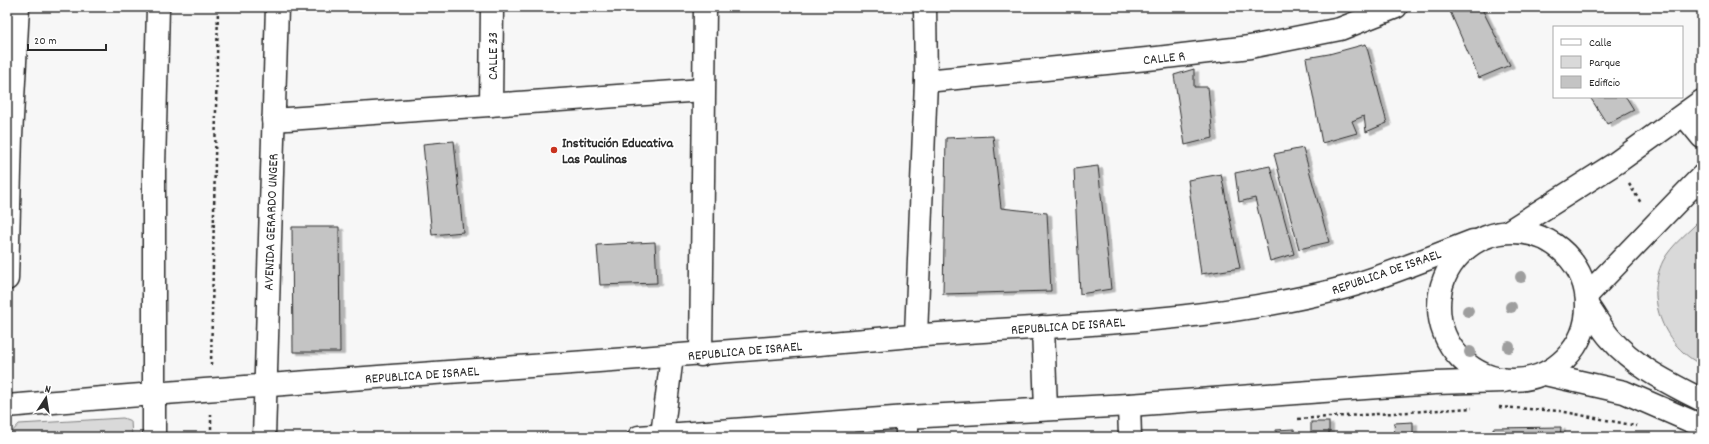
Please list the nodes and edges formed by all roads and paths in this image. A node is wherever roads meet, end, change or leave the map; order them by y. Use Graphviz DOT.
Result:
graph roads {
  1 [pos="18,7"];
  2 [pos="158,7"];
  3 [pos="218,7"];
  4 [pos="277,7"];
  5 [pos="492,7"];
  6 [pos="705,7"];
  7 [pos="925,7"];
  8 [pos="1396,7"];
  9 [pos="926,81"];
  10 [pos="703,90"];
  11 [pos="1702,101"];
  12 [pos="491,105"];
  13 [pos="1684,115"];
  14 [pos="273,120"];
  15 [pos="9,136"];
  16 [pos="1702,137"];
  17 [pos="1616,163"];
  18 [pos="1702,176"];
  19 [pos="1654,224"];
  20 [pos="1509,231"];
  21 [pos="1473,242"];
  22 [pos="7,279"];
  23 [pos="1588,302"];
  24 [pos="1043,328"];
  25 [pos="916,336"];
  26 [pos="701,355"];
  27 [pos="672,356"];
  28 [pos="1546,374"];
  29 [pos="1504,381"];
  30 [pos="265,384"];
  31 [pos="210,389"];
  32 [pos="154,393"];
  33 [pos="1702,400"];
  34 [pos="1129,405"];
  35 [pos="7,406"];
  36 [pos="1498,407"];
  37 [pos="1475,408"];
  38 [pos="1046,409"];
  39 [pos="1294,420"];
  40 [pos="1702,426"];
  41 [pos="907,427"];
  42 [pos="1642,428"];
  43 [pos="662,435"];
  44 [pos="154,437"];
  45 [pos="211,437"];
  46 [pos="264,437"];
  47 [pos="639,437"];
  48 [pos="1130,437"];
  1 -- 15 [label="street"];
  2 -- 32 [label="street"];
  3 -- 31 [label="path"];
  4 -- 14 [label="street, AVENIDA GERARDO UNGER"];
  5 -- 12 [label="street, CALLE 33"];
  6 -- 10 [label="street"];
  7 -- 9 [label="street"];
  8 -- 9 [label="street, CALLE R"];
  9 -- 25 [label="street"];
  10 -- 12 [label="street"];
  10 -- 26 [label="street"];
  11 -- 13 [label="street"];
  12 -- 14 [label="street"];
  13 -- 16 [label="street"];
  13 -- 17 [label="street"];
  14 -- 30 [label="street, AVENIDA GERARDO UNGER"];
  15 -- 22 [label="street"];
  17 -- 19 [label="path"];
  17 -- 20 [label="street"];
  18 -- 19 [label="street"];
  19 -- 23 [label="street"];
  20 -- 21 [label="street, REPUBLICA DE ISRAEL"];
  20 -- 23 [label="street"];
  21 -- 24 [label="street, REPUBLICA DE ISRAEL"];
  21 -- 29 [label="street"];
  23 -- 28 [label="street"];
  23 -- 33 [label="street"];
  24 -- 25 [label="street, REPUBLICA DE ISRAEL"];
  24 -- 38 [label="street"];
  25 -- 26 [label="street, REPUBLICA DE ISRAEL"];
  26 -- 27 [label="street, REPUBLICA DE ISRAEL"];
  27 -- 30 [label="street, REPUBLICA DE ISRAEL"];
  27 -- 43 [label="street"];
  28 -- 29 [label="street"];
  28 -- 40 [label="street"];
  29 -- 34 [label="street"];
  30 -- 31 [label="street, REPUBLICA DE ISRAEL"];
  30 -- 46 [label="street, AVENIDA GERARDO UNGER"];
  31 -- 32 [label="street, REPUBLICA DE ISRAEL"];
  31 -- 45 [label="path"];
  32 -- 35 [label="street, REPUBLICA DE ISRAEL"];
  32 -- 44 [label="street"];
  34 -- 38 [label="street"];
  34 -- 48 [label="street"];
  36 -- 42 [label="path"];
  37 -- 39 [label="path"];
  38 -- 41 [label="street"];
  41 -- 43 [label="street"];
  43 -- 47 [label="street"];
}
